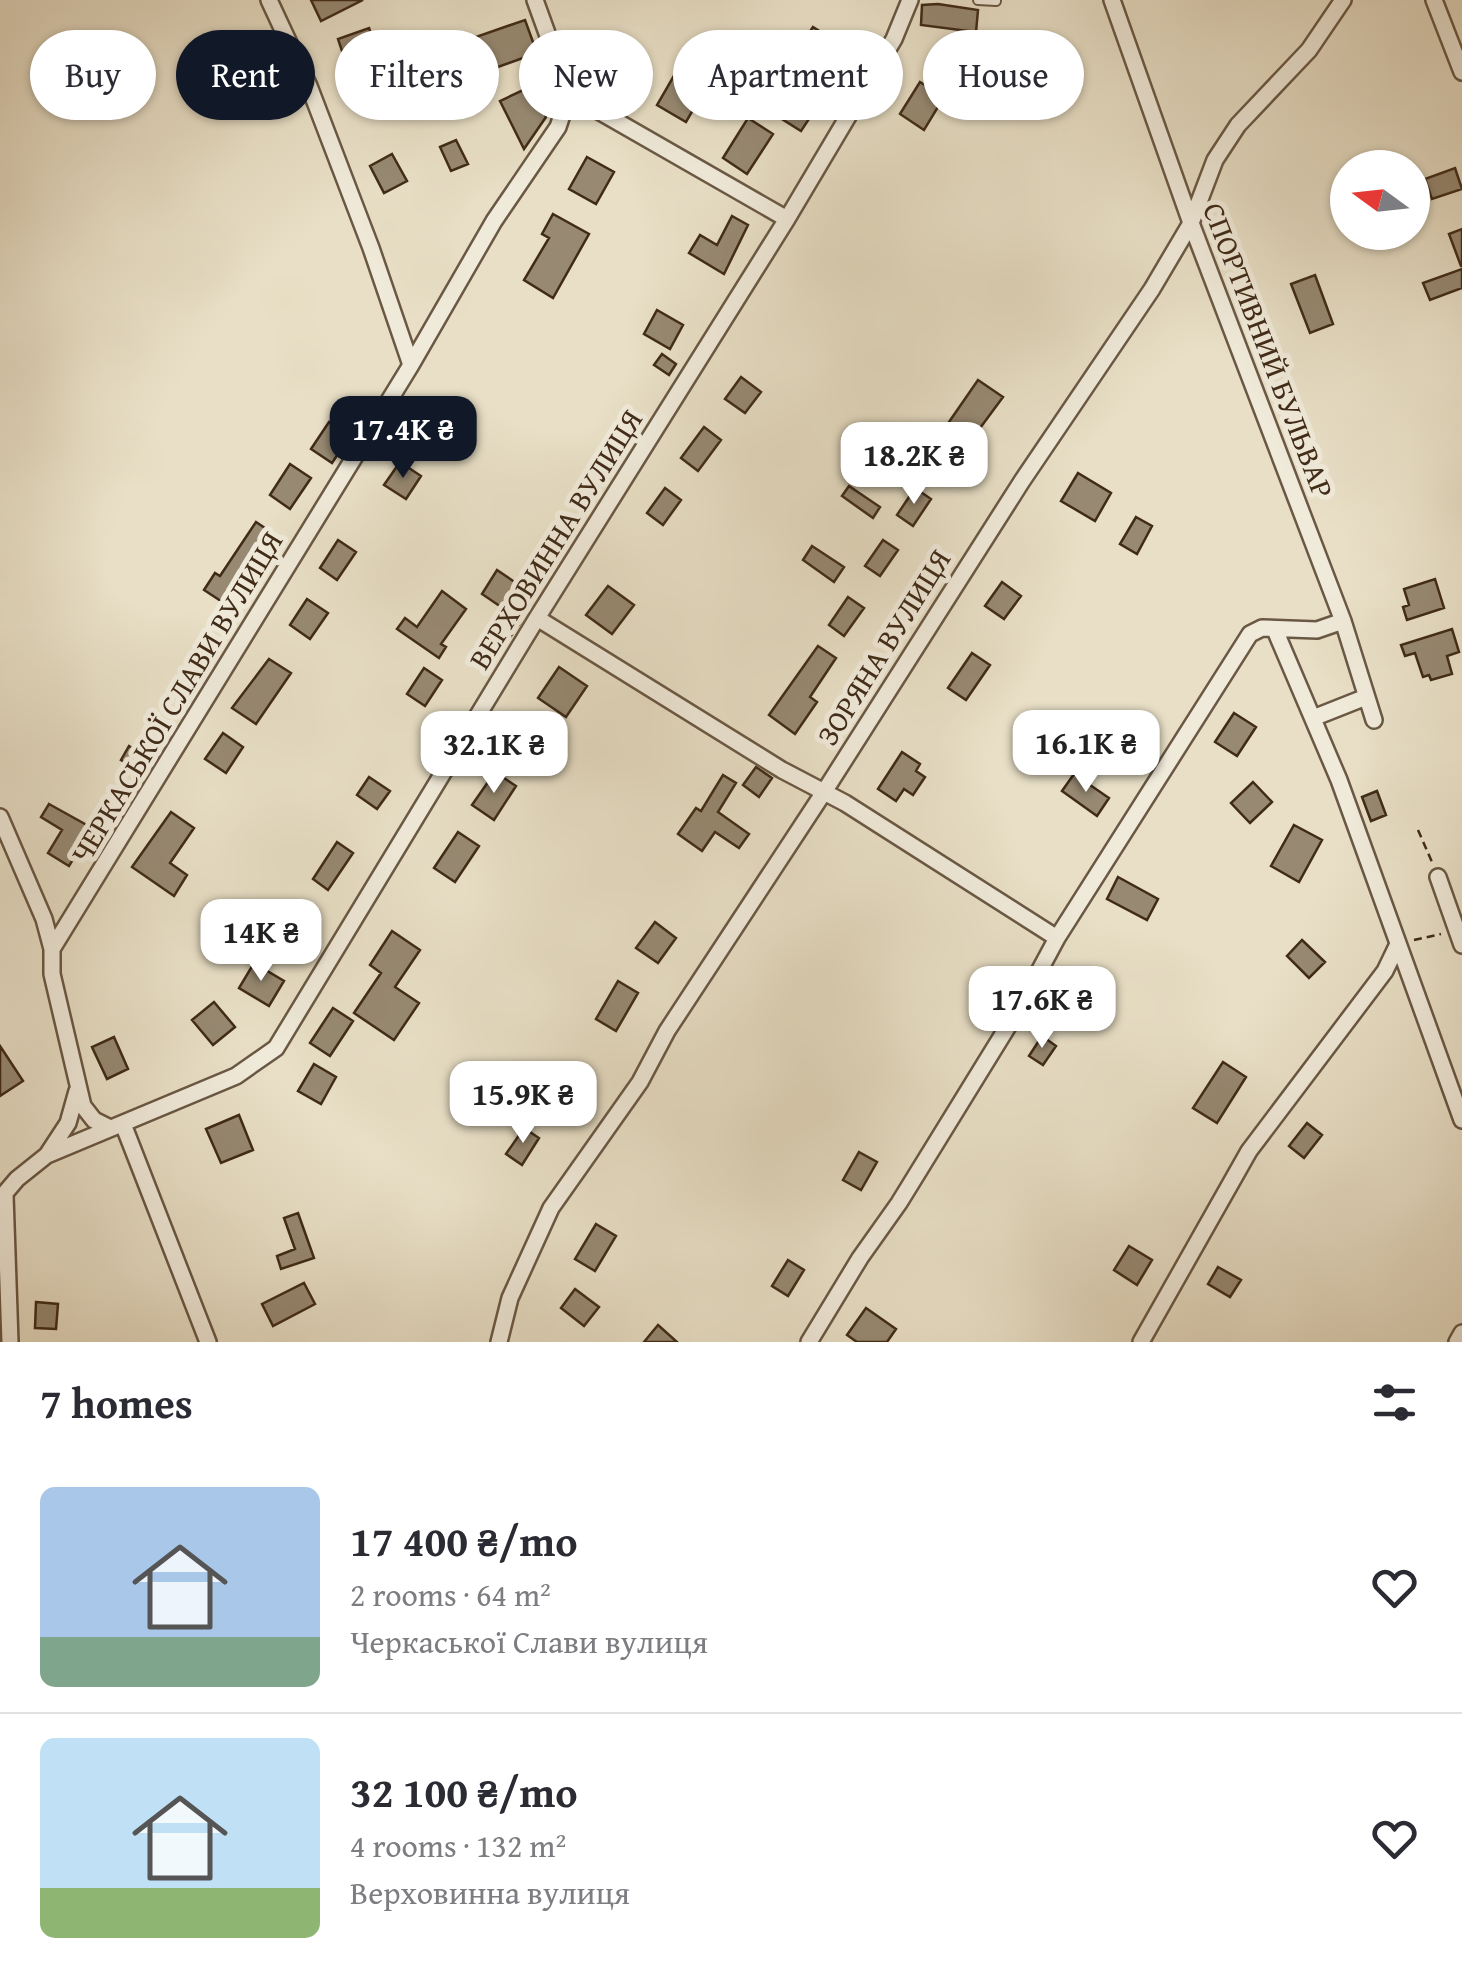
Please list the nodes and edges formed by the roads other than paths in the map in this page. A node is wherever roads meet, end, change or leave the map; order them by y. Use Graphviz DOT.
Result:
graph roads {
  1 [pos="269,0"];
  2 [pos="535,0"];
  3 [pos="910,0"];
  4 [pos="978,0"];
  5 [pos="1112,0"];
  6 [pos="1344,0"];
  7 [pos="1434,0"];
  8 [pos="996,1"];
  9 [pos="546,30"];
  10 [pos="1462,72"];
  11 [pos="560,120"];
  12 [pos="615,120"];
  13 [pos="788,219"];
  14 [pos="1191,223"];
  15 [pos="411,364"];
  16 [pos="537,618"];
  17 [pos="1343,622"];
  18 [pos="1275,630"];
  19 [pos="1366,696"];
  20 [pos="1313,718"];
  21 [pos="1374,720"];
  22 [pos="824,792"];
  23 [pos="0,817"];
  24 [pos="1438,877"];
  25 [pos="1058,938"];
  26 [pos="1459,938"];
  27 [pos="1398,944"];
  28 [pos="52,949"];
  29 [pos="78,1087"];
  30 [pos="1462,1120"];
  31 [pos="116,1126"];
  32 [pos="46,1154"];
  33 [pos="2,1197"];
  34 [pos="1462,1333"];
  35 [pos="10,1342"];
  36 [pos="208,1342"];
  37 [pos="499,1342"];
  38 [pos="810,1342"];
  39 [pos="1142,1342"];
  40 [pos="1457,1342"];
  1 -- 15 [label="street"];
  2 -- 9 [label="street"];
  3 -- 13 [label="street, ВЕРХОВИННА ВУЛИЦЯ"];
  4 -- 8 [label="lane"];
  5 -- 14 [label="street, СПОРТИВНИЙ БУЛЬВАР"];
  6 -- 14 [label="street, ЗОРЯНА ВУЛИЦЯ"];
  7 -- 10 [label="street"];
  11 -- 15 [label="street, ЧЕРКАСЬКОЇ СЛАВИ ВУЛИЦЯ"];
  12 -- 13 [label="street"];
  13 -- 16 [label="street, ВЕРХОВИННА ВУЛИЦЯ"];
  14 -- 17 [label="street, СПОРТИВНИЙ БУЛЬВАР"];
  14 -- 22 [label="street, ЗОРЯНА ВУЛИЦЯ"];
  15 -- 28 [label="street, ЧЕРКАСЬКОЇ СЛАВИ ВУЛИЦЯ"];
  16 -- 22 [label="street"];
  16 -- 31 [label="street, ВЕРХОВИННА ВУЛИЦЯ"];
  17 -- 18 [label="street"];
  17 -- 19 [label="street, СПОРТИВНИЙ БУЛЬВАР"];
  18 -- 20 [label="street"];
  18 -- 25 [label="street"];
  19 -- 20 [label="street"];
  19 -- 21 [label="street, СПОРТИВНИЙ БУЛЬВАР"];
  20 -- 27 [label="street"];
  22 -- 25 [label="street"];
  22 -- 37 [label="street, ЗОРЯНА ВУЛИЦЯ"];
  23 -- 28 [label="street"];
  24 -- 26 [label="street"];
  25 -- 38 [label="street"];
  27 -- 30 [label="street"];
  27 -- 39 [label="street"];
  28 -- 29 [label="street"];
  29 -- 31 [label="street"];
  29 -- 32 [label="street"];
  31 -- 32 [label="street, ВЕРХОВИННА ВУЛИЦЯ"];
  31 -- 36 [label="street"];
  32 -- 33 [label="street"];
  33 -- 35 [label="street"];
  34 -- 40 [label="street"];
}
